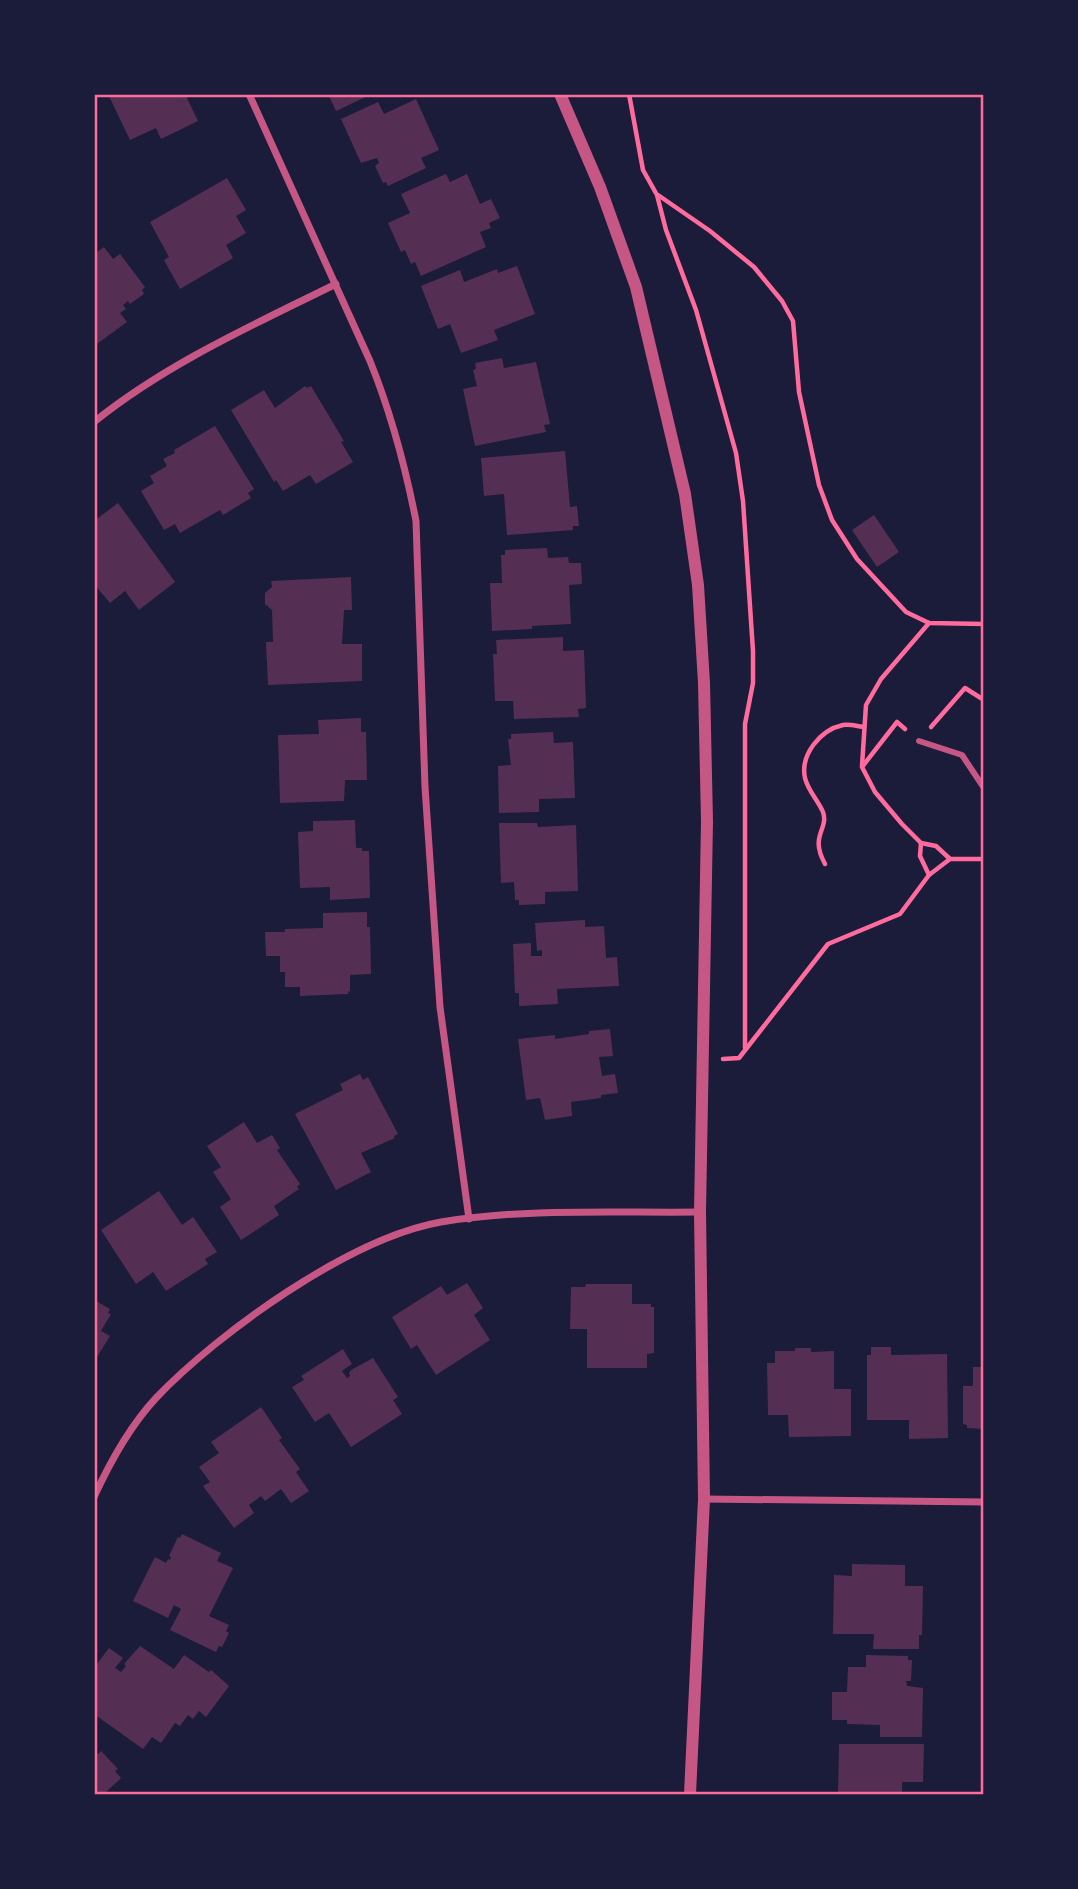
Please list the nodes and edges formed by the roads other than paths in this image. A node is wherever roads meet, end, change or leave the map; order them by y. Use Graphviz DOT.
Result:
graph roads {
  1 [pos="249,94"];
  2 [pos="560,94"];
  3 [pos="336,284"];
  4 [pos="94,422"];
  5 [pos="919,741"];
  6 [pos="984,788"];
  7 [pos="700,1212"];
  8 [pos="469,1219"];
  9 [pos="94,1497"];
  10 [pos="704,1499"];
  11 [pos="984,1502"];
  12 [pos="690,1794"];
  1 -- 3 [label="street"];
  2 -- 7 [label="street"];
  3 -- 4 [label="street"];
  3 -- 8 [label="street"];
  5 -- 6 [label="street"];
  7 -- 8 [label="street"];
  7 -- 10 [label="street"];
  8 -- 9 [label="street"];
  10 -- 11 [label="street"];
  10 -- 12 [label="street"];
}
